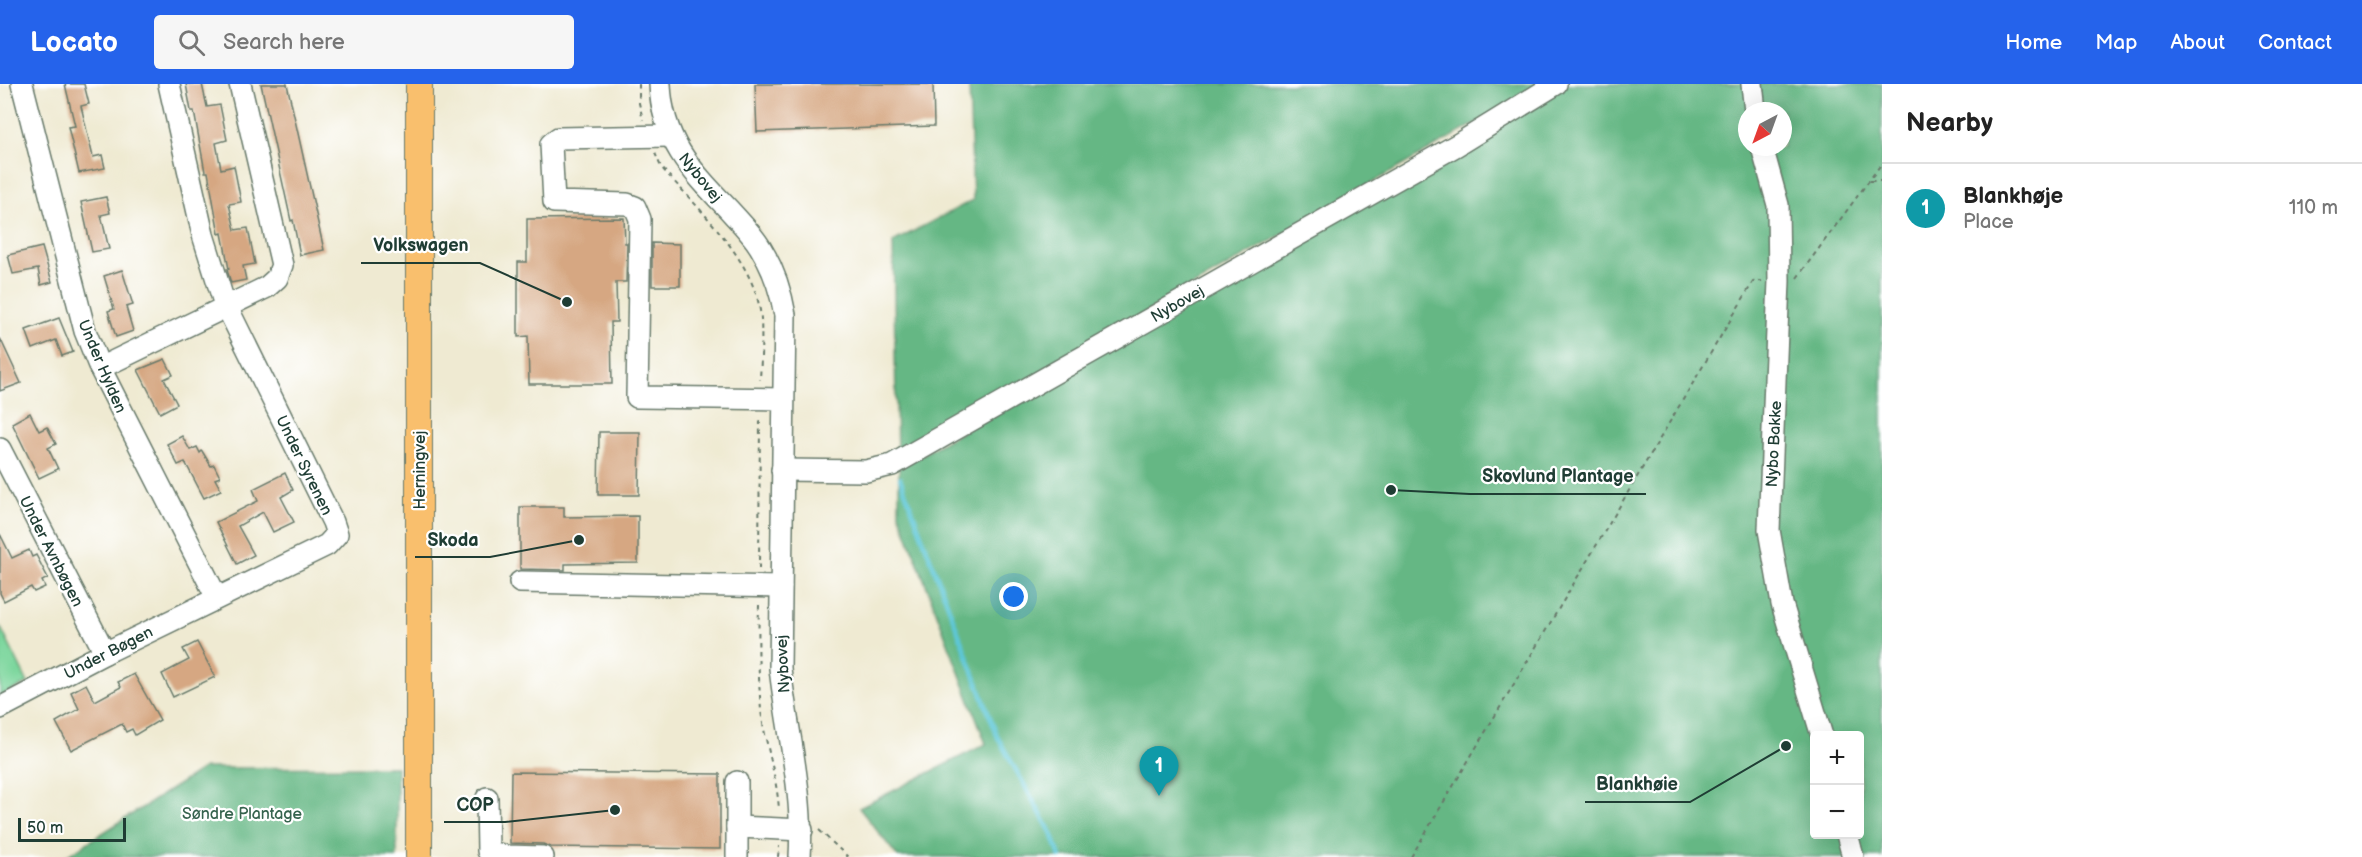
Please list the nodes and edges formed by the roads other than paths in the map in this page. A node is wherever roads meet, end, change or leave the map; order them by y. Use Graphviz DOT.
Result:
graph roads {
  1 [pos="22,84"];
  2 [pos="169,84"];
  3 [pos="240,84"];
  4 [pos="419,84"];
  5 [pos="660,84"];
  6 [pos="1556,84"];
  7 [pos="1752,84"];
  8 [pos="1754,102"];
  9 [pos="670,136"];
  10 [pos="1764,156"];
  11 [pos="227,307"];
  12 [pos="100,368"];
  13 [pos="783,399"];
  14 [pos="0,449"];
  15 [pos="782,470"];
  16 [pos="520,582"];
  17 [pos="781,587"];
  18 [pos="217,598"];
  19 [pos="105,653"];
  20 [pos="0,708"];
  21 [pos="1821,731"];
  22 [pos="736,782"];
  23 [pos="487,798"];
  24 [pos="801,825"];
  25 [pos="737,827"];
  26 [pos="1848,839"];
  27 [pos="419,857"];
  28 [pos="543,857"];
  29 [pos="737,857"];
  30 [pos="800,857"];
  31 [pos="1853,857"];
  1 -- 12 [label="street, Under Hylden"];
  2 -- 11 [label="street, Under Syrenen"];
  3 -- 11 [label="street"];
  4 -- 27 [label="main road, Herningvej"];
  5 -- 9 [label="street, Nybovej"];
  6 -- 15 [label="street, Nybovej"];
  7 -- 8 [label="street"];
  9 -- 13 [label="street, Nybovej"];
  9 -- 13 [label="street"];
  10 -- 21 [label="street, Nybo Bakke"];
  11 -- 12 [label="street"];
  11 -- 18 [label="street, Under Syrenen"];
  12 -- 18 [label="street, Under Hylden"];
  13 -- 15 [label="street, Nybovej"];
  14 -- 19 [label="street, Under Avnbøgen"];
  15 -- 17 [label="street, Nybovej"];
  16 -- 17 [label="street"];
  17 -- 24 [label="street, Nybovej"];
  18 -- 19 [label="street, Under Bøgen"];
  19 -- 20 [label="street, Under Bøgen"];
  22 -- 25 [label="street"];
  23 -- 28 [label="street"];
  24 -- 25 [label="street"];
  24 -- 30 [label="street, Nybovej"];
  25 -- 29 [label="street"];
  26 -- 31 [label="street"];
}
